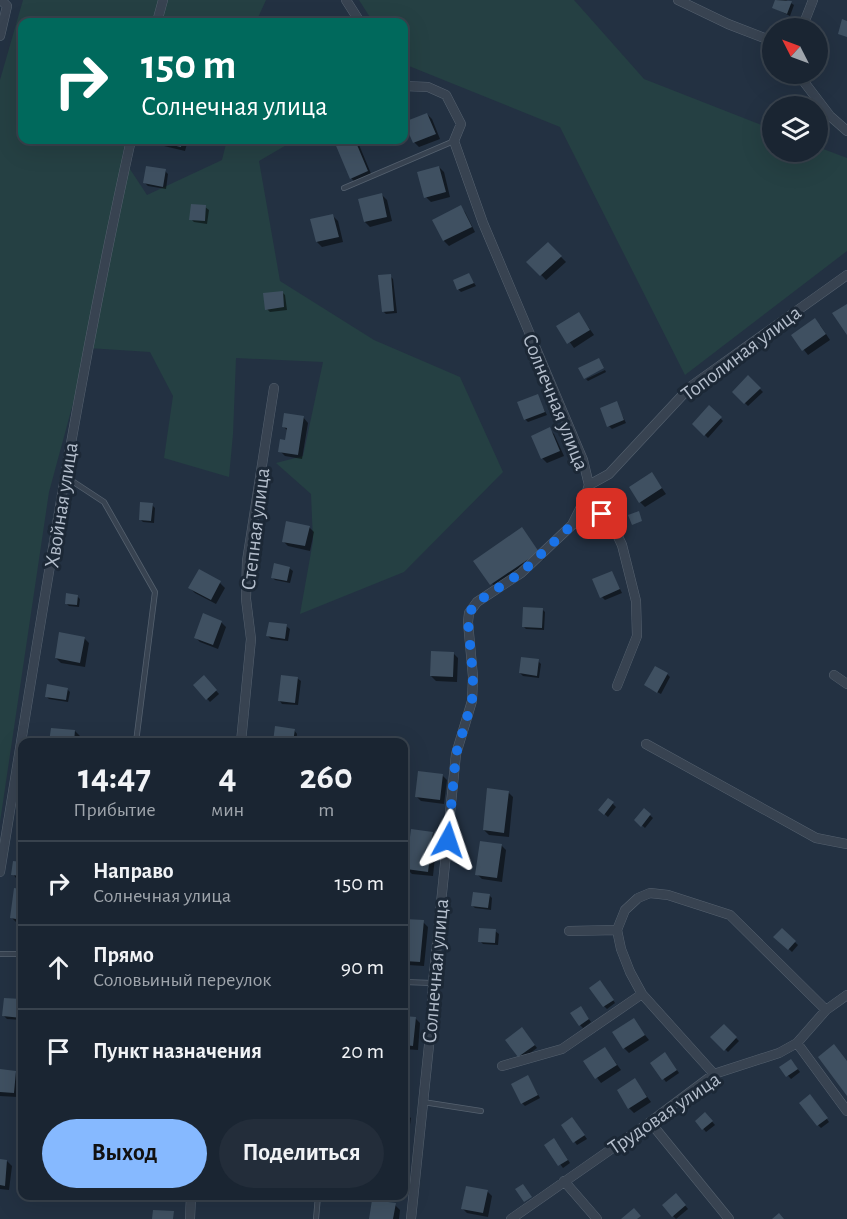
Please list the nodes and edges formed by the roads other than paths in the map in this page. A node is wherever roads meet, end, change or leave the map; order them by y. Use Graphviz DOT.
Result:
graph roads {
  1 [pos="163,0"];
  2 [pos="345,0"];
  3 [pos="678,0"];
  4 [pos="813,0"];
  5 [pos="5,2"];
  6 [pos="159,18"];
  7 [pos="357,18"];
  8 [pos="806,18"];
  9 [pos="0,36"];
  10 [pos="762,38"];
  11 [pos="806,84"];
  12 [pos="408,86"];
  13 [pos="847,131"];
  14 [pos="454,141"];
  15 [pos="130,144"];
  16 [pos="344,188"];
  17 [pos="847,276"];
  18 [pos="274,388"];
  19 [pos="64,476"];
  20 [pos="589,485"];
  21 [pos="572,525"];
  22 [pos="834,675"];
  23 [pos="847,684"];
  24 [pos="617,686"];
  25 [pos="22,738"];
  26 [pos="137,738"];
  27 [pos="241,738"];
  28 [pos="645,744"];
  29 [pos="18,761"];
  30 [pos="847,834"];
  31 [pos="844,844"];
  32 [pos="0,872"];
  33 [pos="617,930"];
  34 [pos="569,931"];
  35 [pos="0,954"];
  36 [pos="18,954"];
  37 [pos="408,982"];
  38 [pos="433,983"];
  39 [pos="642,994"];
  40 [pos="847,995"];
  41 [pos="826,1010"];
  42 [pos="797,1043"];
  43 [pos="502,1066"];
  44 [pos="714,1074"];
  45 [pos="423,1102"];
  46 [pos="481,1111"];
  47 [pos="847,1111"];
  48 [pos="650,1122"];
  49 [pos="564,1181"];
  50 [pos="191,1200"];
  51 [pos="318,1200"];
  52 [pos="515,1218"];
  53 [pos="190,1219"];
  54 [pos="316,1219"];
  55 [pos="411,1219"];
  56 [pos="597,1219"];
  57 [pos="729,1219"];
  1 -- 6 [label="street"];
  2 -- 7 [label="street"];
  3 -- 10 [label="street"];
  4 -- 8 [label="street"];
  5 -- 9 [label="street"];
  11 -- 13 [label="street"];
  12 -- 14 [label="street, Солнечная улица"];
  14 -- 16 [label="lane"];
  14 -- 20 [label="street, Солнечная улица"];
  15 -- 19 [label="street, Хвойная улица"];
  17 -- 20 [label="street, Тополиная улица"];
  18 -- 27 [label="street, Степная улица"];
  19 -- 25 [label="street, Хвойная улица"];
  19 -- 26 [label="lane"];
  20 -- 21 [label="street, Солнечная улица"];
  21 -- 24 [label="street"];
  21 -- 38 [label="street, Солнечная улица"];
  22 -- 23 [label="street"];
  28 -- 31 [label="street"];
  29 -- 32 [label="street, Хвойная улица"];
  30 -- 31 [label="street"];
  33 -- 34 [label="street"];
  33 -- 39 [label="street"];
  33 -- 41 [label="street"];
  35 -- 36 [label="lane"];
  37 -- 38 [label="lane"];
  38 -- 45 [label="street, Солнечная улица"];
  39 -- 43 [label="street"];
  39 -- 44 [label="street"];
  40 -- 41 [label="street, Трудовая улица"];
  41 -- 42 [label="street, Трудовая улица"];
  42 -- 44 [label="street, Трудовая улица"];
  42 -- 47 [label="street"];
  44 -- 48 [label="street, Трудовая улица"];
  45 -- 46 [label="lane"];
  45 -- 55 [label="street, Солнечная улица"];
  48 -- 49 [label="street, Трудовая улица"];
  48 -- 57 [label="street"];
  49 -- 52 [label="street, Трудовая улица"];
  49 -- 56 [label="street"];
  50 -- 53 [label="street"];
  51 -- 54 [label="lane"];
}
